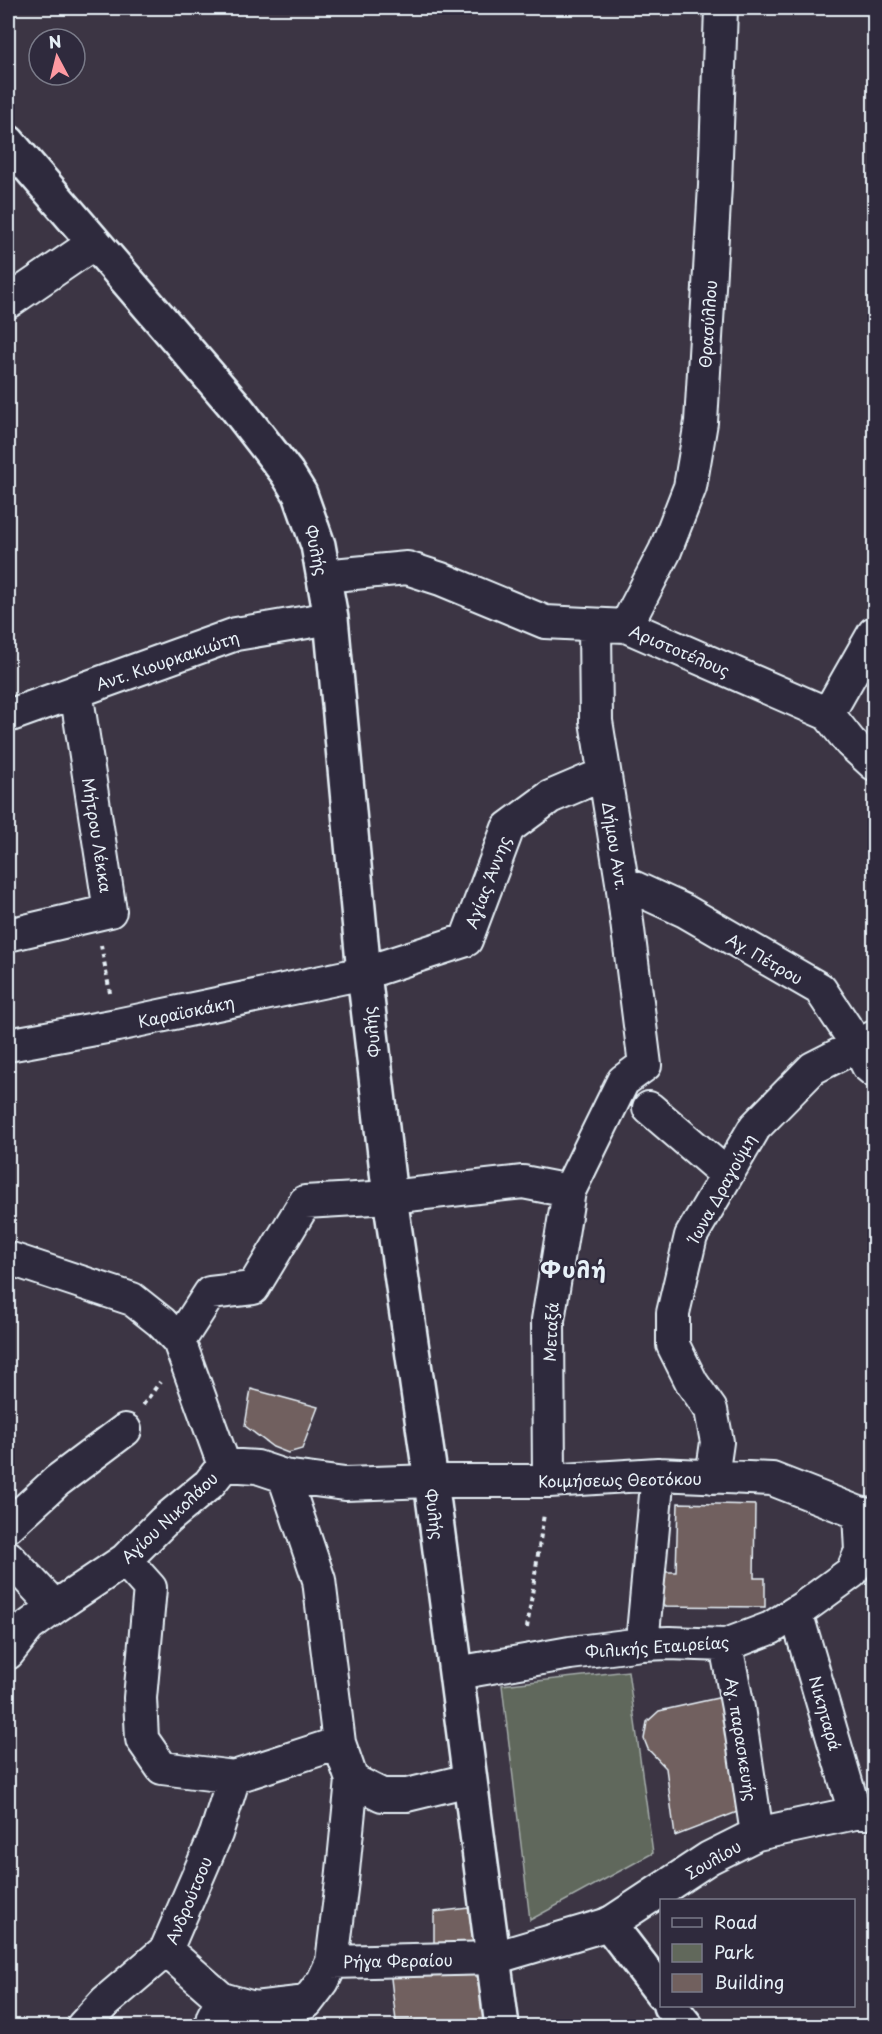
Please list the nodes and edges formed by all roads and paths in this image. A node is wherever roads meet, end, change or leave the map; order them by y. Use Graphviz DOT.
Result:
graph roads {
  1 [pos="721,8"];
  2 [pos="8,142"];
  3 [pos="94,243"];
  4 [pos="8,302"];
  5 [pos="323,576"];
  6 [pos="331,618"];
  7 [pos="595,626"];
  8 [pos="626,626"];
  9 [pos="874,633"];
  10 [pos="76,691"];
  11 [pos="828,714"];
  12 [pos="8,716"];
  13 [pos="874,764"];
  14 [pos="604,774"];
  15 [pos="622,882"];
  16 [pos="95,915"];
  17 [pos="8,935"];
  18 [pos="364,973"];
  19 [pos="117,1025"];
  20 [pos="8,1045"];
  21 [pos="869,1051"];
  22 [pos="645,1065"];
  23 [pos="649,1108"];
  24 [pos="726,1174"];
  25 [pos="569,1191"];
  26 [pos="390,1197"];
  27 [pos="8,1258"];
  28 [pos="174,1337"];
  29 [pos="125,1430"];
  30 [pos="224,1465"];
  31 [pos="658,1474"];
  32 [pos="284,1476"];
  33 [pos="712,1477"];
  34 [pos="431,1481"];
  35 [pos="549,1481"];
  36 [pos="867,1515"];
  37 [pos="8,1526"];
  38 [pos="8,1557"];
  39 [pos="125,1560"];
  40 [pos="55,1607"];
  41 [pos="796,1612"];
  42 [pos="642,1644"];
  43 [pos="726,1645"];
  44 [pos="8,1653"];
  45 [pos="522,1662"];
  46 [pos="456,1673"];
  47 [pos="339,1743"];
  48 [pos="234,1776"];
  49 [pos="352,1779"];
  50 [pos="469,1780"];
  51 [pos="865,1813"];
  52 [pos="757,1834"];
  53 [pos="609,1924"];
  54 [pos="166,1950"];
  55 [pos="494,1958"];
  56 [pos="332,1962"];
  57 [pos="660,1991"];
  58 [pos="671,2007"];
  59 [pos="217,2013"];
  60 [pos="309,2014"];
  61 [pos="83,2026"];
  62 [pos="502,2026"];
  63 [pos="686,2026"];
  1 -- 8 [label="street, Θρασύλλου"];
  2 -- 3 [label="main road, Φυλής"];
  3 -- 4 [label="street"];
  3 -- 5 [label="main road, Φυλής"];
  5 -- 6 [label="main road, Φυλής"];
  5 -- 7 [label="street, Αριστοτέλους"];
  6 -- 10 [label="street, Αντ. Κιουρκακιώτη"];
  6 -- 18 [label="main road, Φυλής"];
  7 -- 8 [label="street, Αριστοτέλους"];
  7 -- 14 [label="street, Δήμου Αντ."];
  8 -- 11 [label="street, Αριστοτέλους"];
  9 -- 11 [label="street"];
  10 -- 12 [label="street, Αντ. Κιουρκακιώτη"];
  10 -- 16 [label="street, Μήτρου Λέκκα"];
  11 -- 13 [label="street, Αριστοτέλους"];
  14 -- 15 [label="street, Δήμου Αντ."];
  14 -- 18 [label="street, Αγίας Άννης"];
  15 -- 21 [label="street, Αγ. Πέτρου"];
  15 -- 22 [label="street, Δήμου Αντ."];
  16 -- 17 [label="street, Μήτρου Λέκκα"];
  16 -- 19 [label="path"];
  18 -- 19 [label="street, Καραϊσκάκη"];
  18 -- 26 [label="main road, Φυλής"];
  19 -- 20 [label="street, Καραϊσκάκη"];
  21 -- 24 [label="street, Ίωνα Δραγούμη"];
  22 -- 25 [label="street, Μεταξά"];
  23 -- 24 [label="street"];
  24 -- 33 [label="street, Ίωνα Δραγούμη"];
  25 -- 26 [label="street"];
  25 -- 35 [label="street, Μεταξά"];
  26 -- 28 [label="street"];
  26 -- 34 [label="main road, Φυλής"];
  27 -- 28 [label="street"];
  28 -- 29 [label="path"];
  28 -- 30 [label="street"];
  29 -- 37 [label="street"];
  30 -- 32 [label="street, Αγίου Νικολάου"];
  30 -- 39 [label="street, Αγίου Νικολάου"];
  31 -- 33 [label="street, Κοιμήσεως Θεοτόκου"];
  31 -- 35 [label="street, Κοιμήσεως Θεοτόκου"];
  31 -- 42 [label="street"];
  32 -- 34 [label="street, Αγίου Νικολάου"];
  32 -- 47 [label="street"];
  33 -- 36 [label="street, Κοιμήσεως Θεοτόκου"];
  34 -- 35 [label="street, Κοιμήσεως Θεοτόκου"];
  34 -- 46 [label="main road, Φυλής"];
  35 -- 45 [label="path"];
  36 -- 41 [label="street, Φιλικής Εταιρείας"];
  38 -- 40 [label="street"];
  39 -- 40 [label="street, Αγίου Νικολάου"];
  39 -- 48 [label="street"];
  40 -- 44 [label="street, Αγίου Νικολάου"];
  41 -- 43 [label="street, Φιλικής Εταιρείας"];
  41 -- 51 [label="street, Νικηταρά"];
  42 -- 43 [label="street, Φιλικής Εταιρείας"];
  42 -- 45 [label="street, Φιλικής Εταιρείας"];
  43 -- 52 [label="street, Αγ. παρασκευής"];
  45 -- 46 [label="street, Φιλικής Εταιρείας"];
  46 -- 50 [label="main road, Φυλής"];
  47 -- 48 [label="street"];
  47 -- 49 [label="street"];
  48 -- 54 [label="street, Ανδρούτσου"];
  49 -- 50 [label="street"];
  49 -- 56 [label="street"];
  50 -- 55 [label="main road, Φυλής"];
  51 -- 52 [label="street, Σουλίου"];
  52 -- 53 [label="street, Σουλίου"];
  53 -- 55 [label="street, Σουλίου"];
  53 -- 57 [label="main road"];
  54 -- 59 [label="street, Ρήγα Φεραίου"];
  54 -- 61 [label="street, Ανδρούτσου"];
  55 -- 56 [label="street, Ρήγα Φεραίου"];
  55 -- 62 [label="main road, Φυλής"];
  56 -- 60 [label="street, Ρήγα Φεραίου"];
  58 -- 63 [label="main road"];
  59 -- 60 [label="street, Ρήγα Φεραίου"];
}
